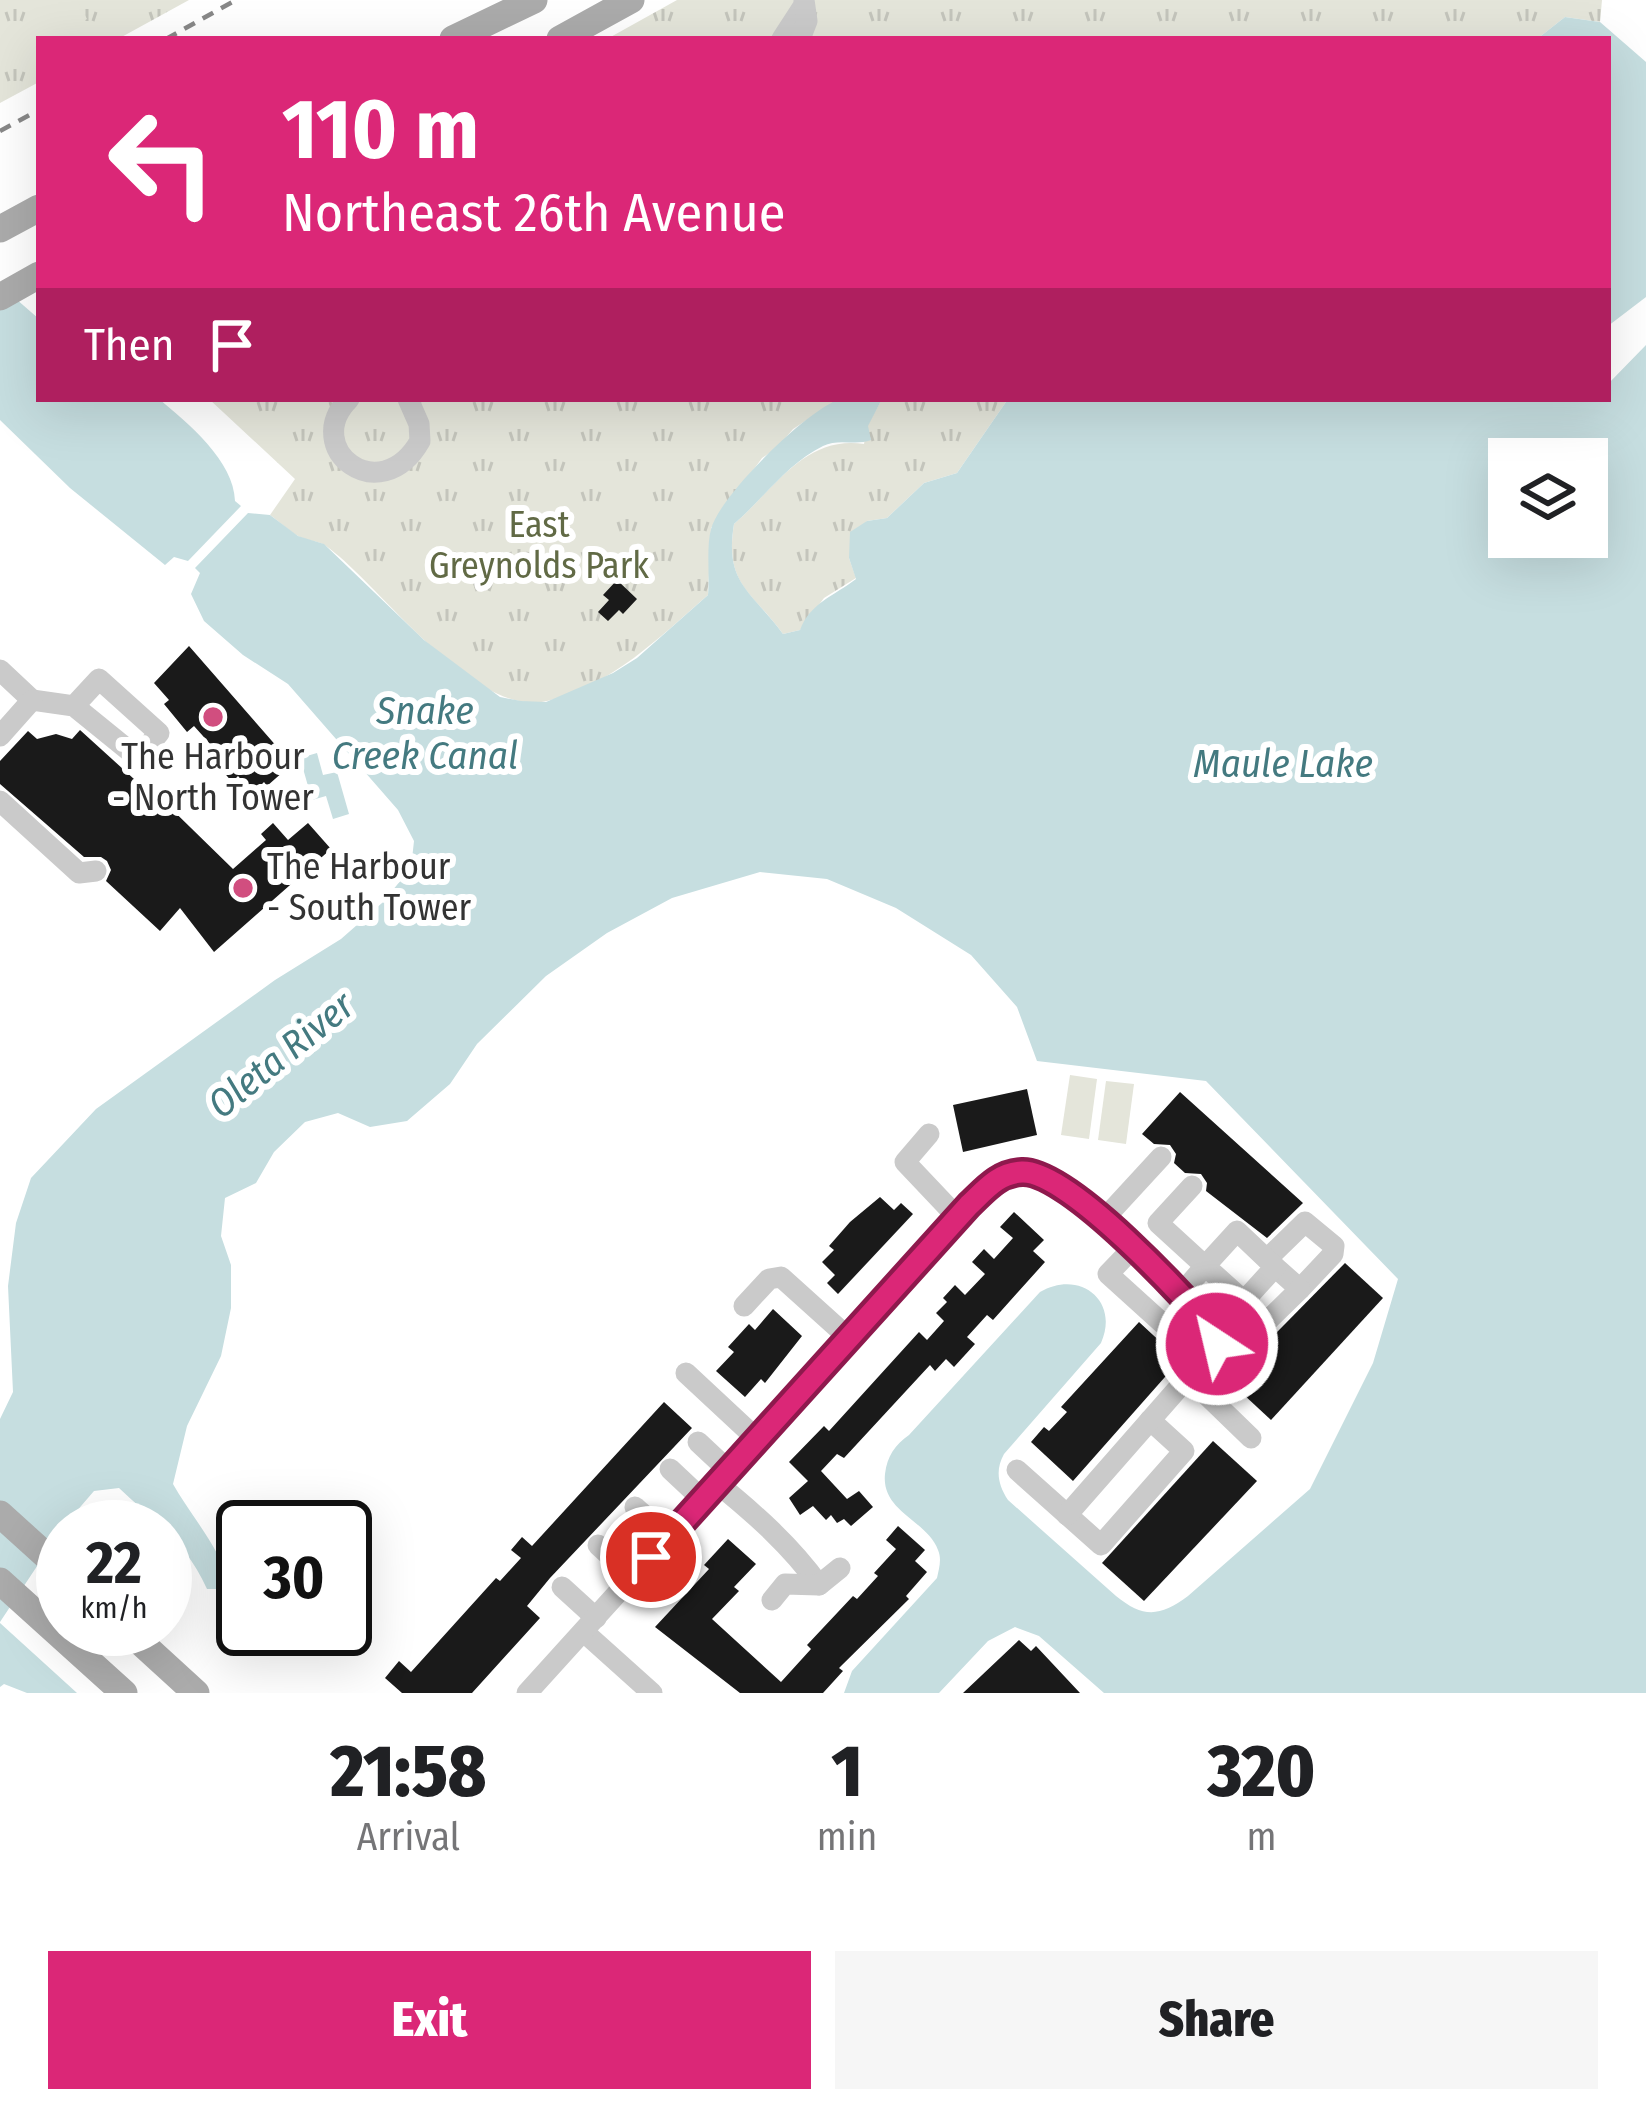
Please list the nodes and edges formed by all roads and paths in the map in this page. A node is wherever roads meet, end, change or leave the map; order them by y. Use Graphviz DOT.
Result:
graph roads {
  1 [pos="534,0"];
  2 [pos="631,0"];
  3 [pos="804,3"];
  4 [pos="459,36"];
  5 [pos="565,36"];
  6 [pos="784,36"];
  7 [pos="801,36"];
  8 [pos="36,210"];
  9 [pos="0,229"];
  10 [pos="347,402"];
  11 [pos="409,402"];
  12 [pos="4,682"];
  13 [pos="32,700"];
  14 [pos="74,706"];
  15 [pos="0,736"];
  16 [pos="0,801"];
  17 [pos="96,872"];
  18 [pos="929,1134"];
  19 [pos="1161,1157"];
  20 [pos="1192,1186"];
  21 [pos="958,1218"];
  22 [pos="1103,1220"];
  23 [pos="1133,1248"];
  24 [pos="1271,1263"];
  25 [pos="1205,1266"];
  26 [pos="1300,1289"];
  27 [pos="1181,1294"];
  28 [pos="744,1306"];
  29 [pos="850,1340"];
  30 [pos="1218,1340"];
  31 [pos="1195,1369"];
  32 [pos="686,1372"];
  33 [pos="1150,1420"];
  34 [pos="1251,1438"];
  35 [pos="758,1440"];
  36 [pos="698,1442"];
  37 [pos="670,1469"];
  38 [pos="1017,1470"];
  39 [pos="717,1485"];
  40 [pos="635,1507"];
  41 [pos="0,1514"];
  42 [pos="1067,1515"];
  43 [pos="669,1537"];
  44 [pos="598,1545"];
  45 [pos="36,1546"];
  46 [pos="839,1568"];
  47 [pos="633,1577"];
  48 [pos="819,1585"];
  49 [pos="562,1587"];
  50 [pos="10,1591"];
  51 [pos="772,1600"];
  52 [pos="590,1625"];
  53 [pos="156,1656"];
  54 [pos="159,1659"];
  55 [pos="124,1693"];
  56 [pos="196,1693"];
  57 [pos="211,1693"];
  58 [pos="527,1693"];
  59 [pos="652,1693"];
  1 -- 4 [label="main road"];
  2 -- 5 [label="main road"];
  3 -- 6 [label="street"];
  3 -- 7 [label="street"];
  8 -- 9 [label="main road"];
  10 -- 11 [label="street"];
  12 -- 13 [label="street"];
  13 -- 14 [label="street"];
  13 -- 15 [label="street"];
  14 -- 14 [label="street"];
  16 -- 17 [label="street"];
  18 -- 21 [label="street"];
  19 -- 22 [label="street"];
  20 -- 25 [label="street"];
  21 -- 22 [label="street"];
  21 -- 29 [label="street"];
  22 -- 23 [label="street"];
  23 -- 27 [label="street"];
  23 -- 31 [label="street"];
  24 -- 25 [label="street"];
  24 -- 25 [label="street"];
  24 -- 26 [label="street"];
  24 -- 26 [label="street"];
  25 -- 27 [label="street"];
  26 -- 30 [label="street"];
  27 -- 30 [label="street"];
  28 -- 29 [label="street"];
  29 -- 35 [label="street"];
  30 -- 31 [label="street"];
  31 -- 33 [label="street"];
  31 -- 34 [label="street"];
  32 -- 35 [label="street"];
  33 -- 42 [label="street"];
  33 -- 42 [label="street"];
  35 -- 39 [label="street"];
  36 -- 39 [label="street"];
  37 -- 39 [label="street"];
  38 -- 42 [label="street"];
  39 -- 43 [label="street"];
  39 -- 48 [label="street"];
  40 -- 43 [label="street"];
  41 -- 45 [label="main road"];
  43 -- 47 [label="street"];
  44 -- 47 [label="street"];
  46 -- 48 [label="street"];
  47 -- 52 [label="street"];
  48 -- 51 [label="street"];
  49 -- 52 [label="street"];
  50 -- 55 [label="main road"];
  52 -- 58 [label="street"];
  52 -- 59 [label="street"];
  53 -- 54 [label="main road"];
  54 -- 56 [label="main road"];
  54 -- 57 [label="street"];
}
